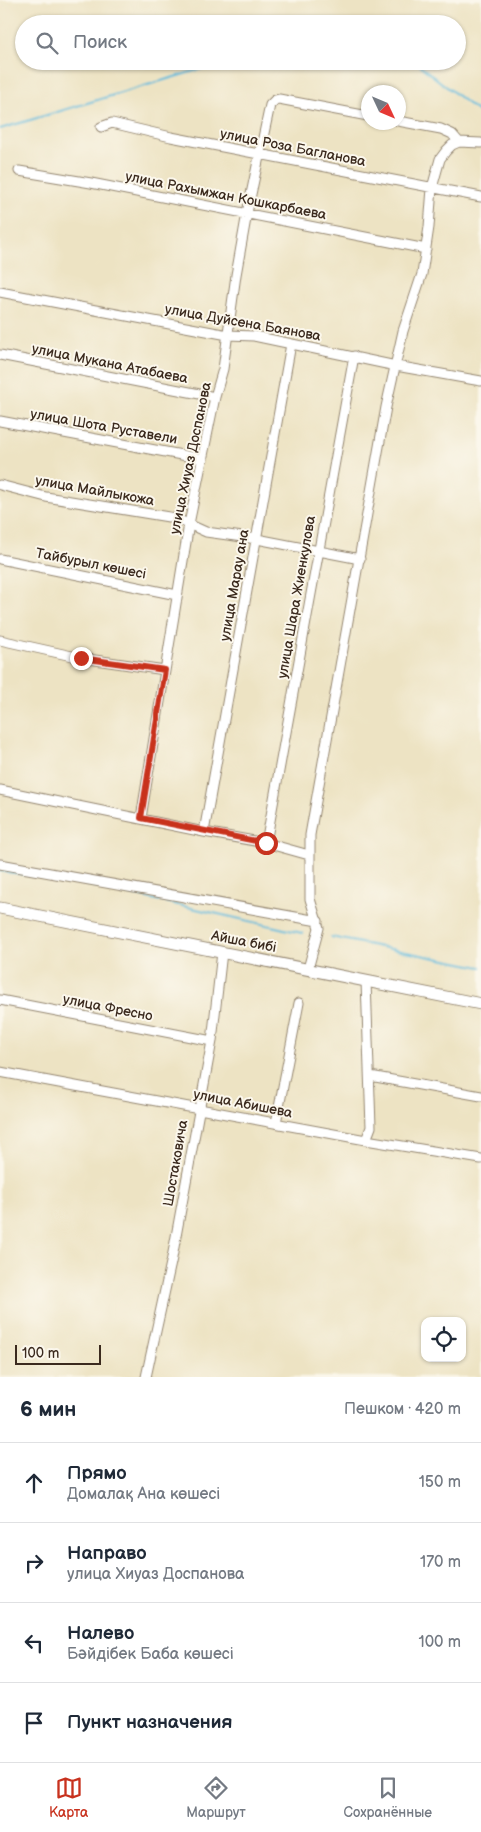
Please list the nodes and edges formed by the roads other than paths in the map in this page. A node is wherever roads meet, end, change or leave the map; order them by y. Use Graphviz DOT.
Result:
graph roads {
  1 [pos="361,115"];
  2 [pos="406,122"];
  3 [pos="101,127"];
  4 [pos="459,142"];
  5 [pos="481,143"];
  6 [pos="259,154"];
  7 [pos="20,171"];
  8 [pos="432,188"];
  9 [pos="481,198"];
  10 [pos="247,213"];
  11 [pos="426,249"];
  12 [pos="0,292"];
  13 [pos="228,335"];
  14 [pos="292,344"];
  15 [pos="0,355"];
  16 [pos="354,356"];
  17 [pos="396,366"];
  18 [pos="481,381"];
  19 [pos="215,397"];
  20 [pos="0,421"];
  21 [pos="202,459"];
  22 [pos="0,485"];
  23 [pos="189,524"];
  24 [pos="257,539"];
  25 [pos="318,552"];
  26 [pos="0,559"];
  27 [pos="360,559"];
  28 [pos="177,595"];
  29 [pos="0,640"];
  30 [pos="165,670"];
  31 [pos="0,790"];
  32 [pos="141,818"];
  33 [pos="204,832"];
  34 [pos="266,843"];
  35 [pos="309,855"];
  36 [pos="0,864"];
  37 [pos="0,908"];
  38 [pos="318,924"];
  39 [pos="222,952"];
  40 [pos="308,969"];
  41 [pos="366,981"];
  42 [pos="0,1000"];
  43 [pos="299,1003"];
  44 [pos="481,1004"];
  45 [pos="212,1041"];
  46 [pos="0,1072"];
  47 [pos="370,1076"];
  48 [pos="481,1096"];
  49 [pos="198,1108"];
  50 [pos="276,1123"];
  51 [pos="366,1140"];
  52 [pos="481,1159"];
  53 [pos="148,1375"];
  1 -- 6 [label="street, улица Хиуаз Доспанова"];
  2 -- 4 [label="street"];
  3 -- 6 [label="street, улица Роза Багланова"];
  4 -- 5 [label="street"];
  4 -- 8 [label="street"];
  6 -- 8 [label="street, улица Роза Багланова"];
  6 -- 10 [label="street, улица Хиуаз Доспанова"];
  7 -- 10 [label="street, улица Рахымжан Кошкарбаева"];
  8 -- 9 [label="street, улица Роза Багланова"];
  8 -- 11 [label="street"];
  10 -- 11 [label="street, улица Рахымжан Кошкарбаева"];
  10 -- 13 [label="street, улица Хиуаз Доспанова"];
  11 -- 17 [label="street"];
  12 -- 13 [label="street, улица Дуйсена Баянова"];
  13 -- 14 [label="street, улица Дуйсена Баянова"];
  13 -- 19 [label="street, улица Хиуаз Доспанова"];
  14 -- 16 [label="street, улица Дуйсена Баянова"];
  14 -- 24 [label="street, улица Марау ана"];
  15 -- 19 [label="street, улица Мукана Атабаева"];
  16 -- 17 [label="street, улица Дуйсена Баянова"];
  16 -- 25 [label="street, улица Шара Жиенкулова"];
  17 -- 18 [label="street, улица Дуйсена Баянова"];
  17 -- 27 [label="street"];
  19 -- 21 [label="street, улица Хиуаз Доспанова"];
  20 -- 21 [label="street, улица Шота Руставели"];
  21 -- 23 [label="street, улица Хиуаз Доспанова"];
  22 -- 23 [label="street, улица Майлыкожа"];
  23 -- 24 [label="street, улица Майлыкожа"];
  23 -- 28 [label="street, улица Хиуаз Доспанова"];
  24 -- 25 [label="street, улица Майлыкожа"];
  24 -- 33 [label="street, улица Марау ана"];
  25 -- 27 [label="street, улица Майлыкожа"];
  25 -- 34 [label="street, улица Шара Жиенкулова"];
  26 -- 28 [label="street, Тайбурыл көшесі"];
  27 -- 35 [label="street"];
  28 -- 30 [label="street, улица Хиуаз Доспанова"];
  29 -- 30 [label="street"];
  30 -- 32 [label="street, улица Хиуаз Доспанова"];
  31 -- 32 [label="street"];
  32 -- 33 [label="street"];
  33 -- 34 [label="street"];
  34 -- 35 [label="street"];
  35 -- 38 [label="street"];
  36 -- 38 [label="street"];
  37 -- 39 [label="main road, Айша бибі"];
  38 -- 40 [label="street"];
  39 -- 40 [label="main road, Айша бибі"];
  39 -- 45 [label="street, Шостаковича"];
  40 -- 41 [label="main road, Айша бибі"];
  41 -- 44 [label="main road, Айша бибі"];
  41 -- 47 [label="street"];
  42 -- 45 [label="street, улица Фресно"];
  43 -- 50 [label="street"];
  45 -- 49 [label="street, Шостаковича"];
  46 -- 49 [label="street, улица Абишева"];
  47 -- 48 [label="street"];
  47 -- 51 [label="street"];
  49 -- 50 [label="street, улица Абишева"];
  49 -- 53 [label="street, Шостаковича"];
  50 -- 51 [label="street, улица Абишева"];
  51 -- 52 [label="street, улица Абишева"];
}
